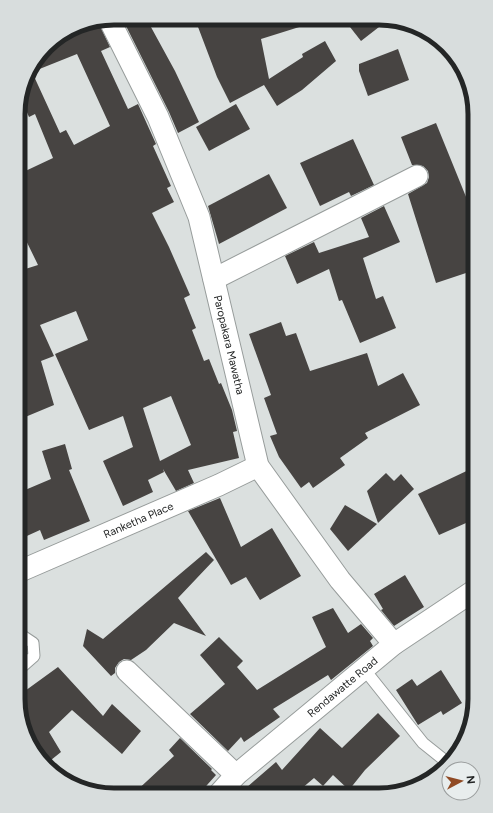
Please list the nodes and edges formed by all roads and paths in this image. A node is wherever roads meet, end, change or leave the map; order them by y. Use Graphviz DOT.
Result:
graph roads {
  1 [pos="112,25"];
  2 [pos="417,176"];
  3 [pos="214,279"];
  4 [pos="258,466"];
  5 [pos="25,569"];
  6 [pos="468,595"];
  7 [pos="25,638"];
  8 [pos="394,644"];
  9 [pos="25,664"];
  10 [pos="364,669"];
  11 [pos="127,671"];
  12 [pos="444,760"];
  13 [pos="236,775"];
  14 [pos="224,788"];
  1 -- 3 [label="street, Paropakara Mawatha"];
  2 -- 3 [label="street"];
  3 -- 4 [label="street, Paropakara Mawatha"];
  4 -- 5 [label="street, Ranketha Place"];
  4 -- 8 [label="street, Paropakara Mawatha"];
  6 -- 8 [label="street, Rendawatte Road"];
  7 -- 9 [label="lane"];
  8 -- 10 [label="street, Rendawatte Road"];
  10 -- 12 [label="lane"];
  10 -- 13 [label="street, Rendawatte Road"];
  11 -- 13 [label="street"];
  13 -- 14 [label="street, Rendawatte Road"];
}
